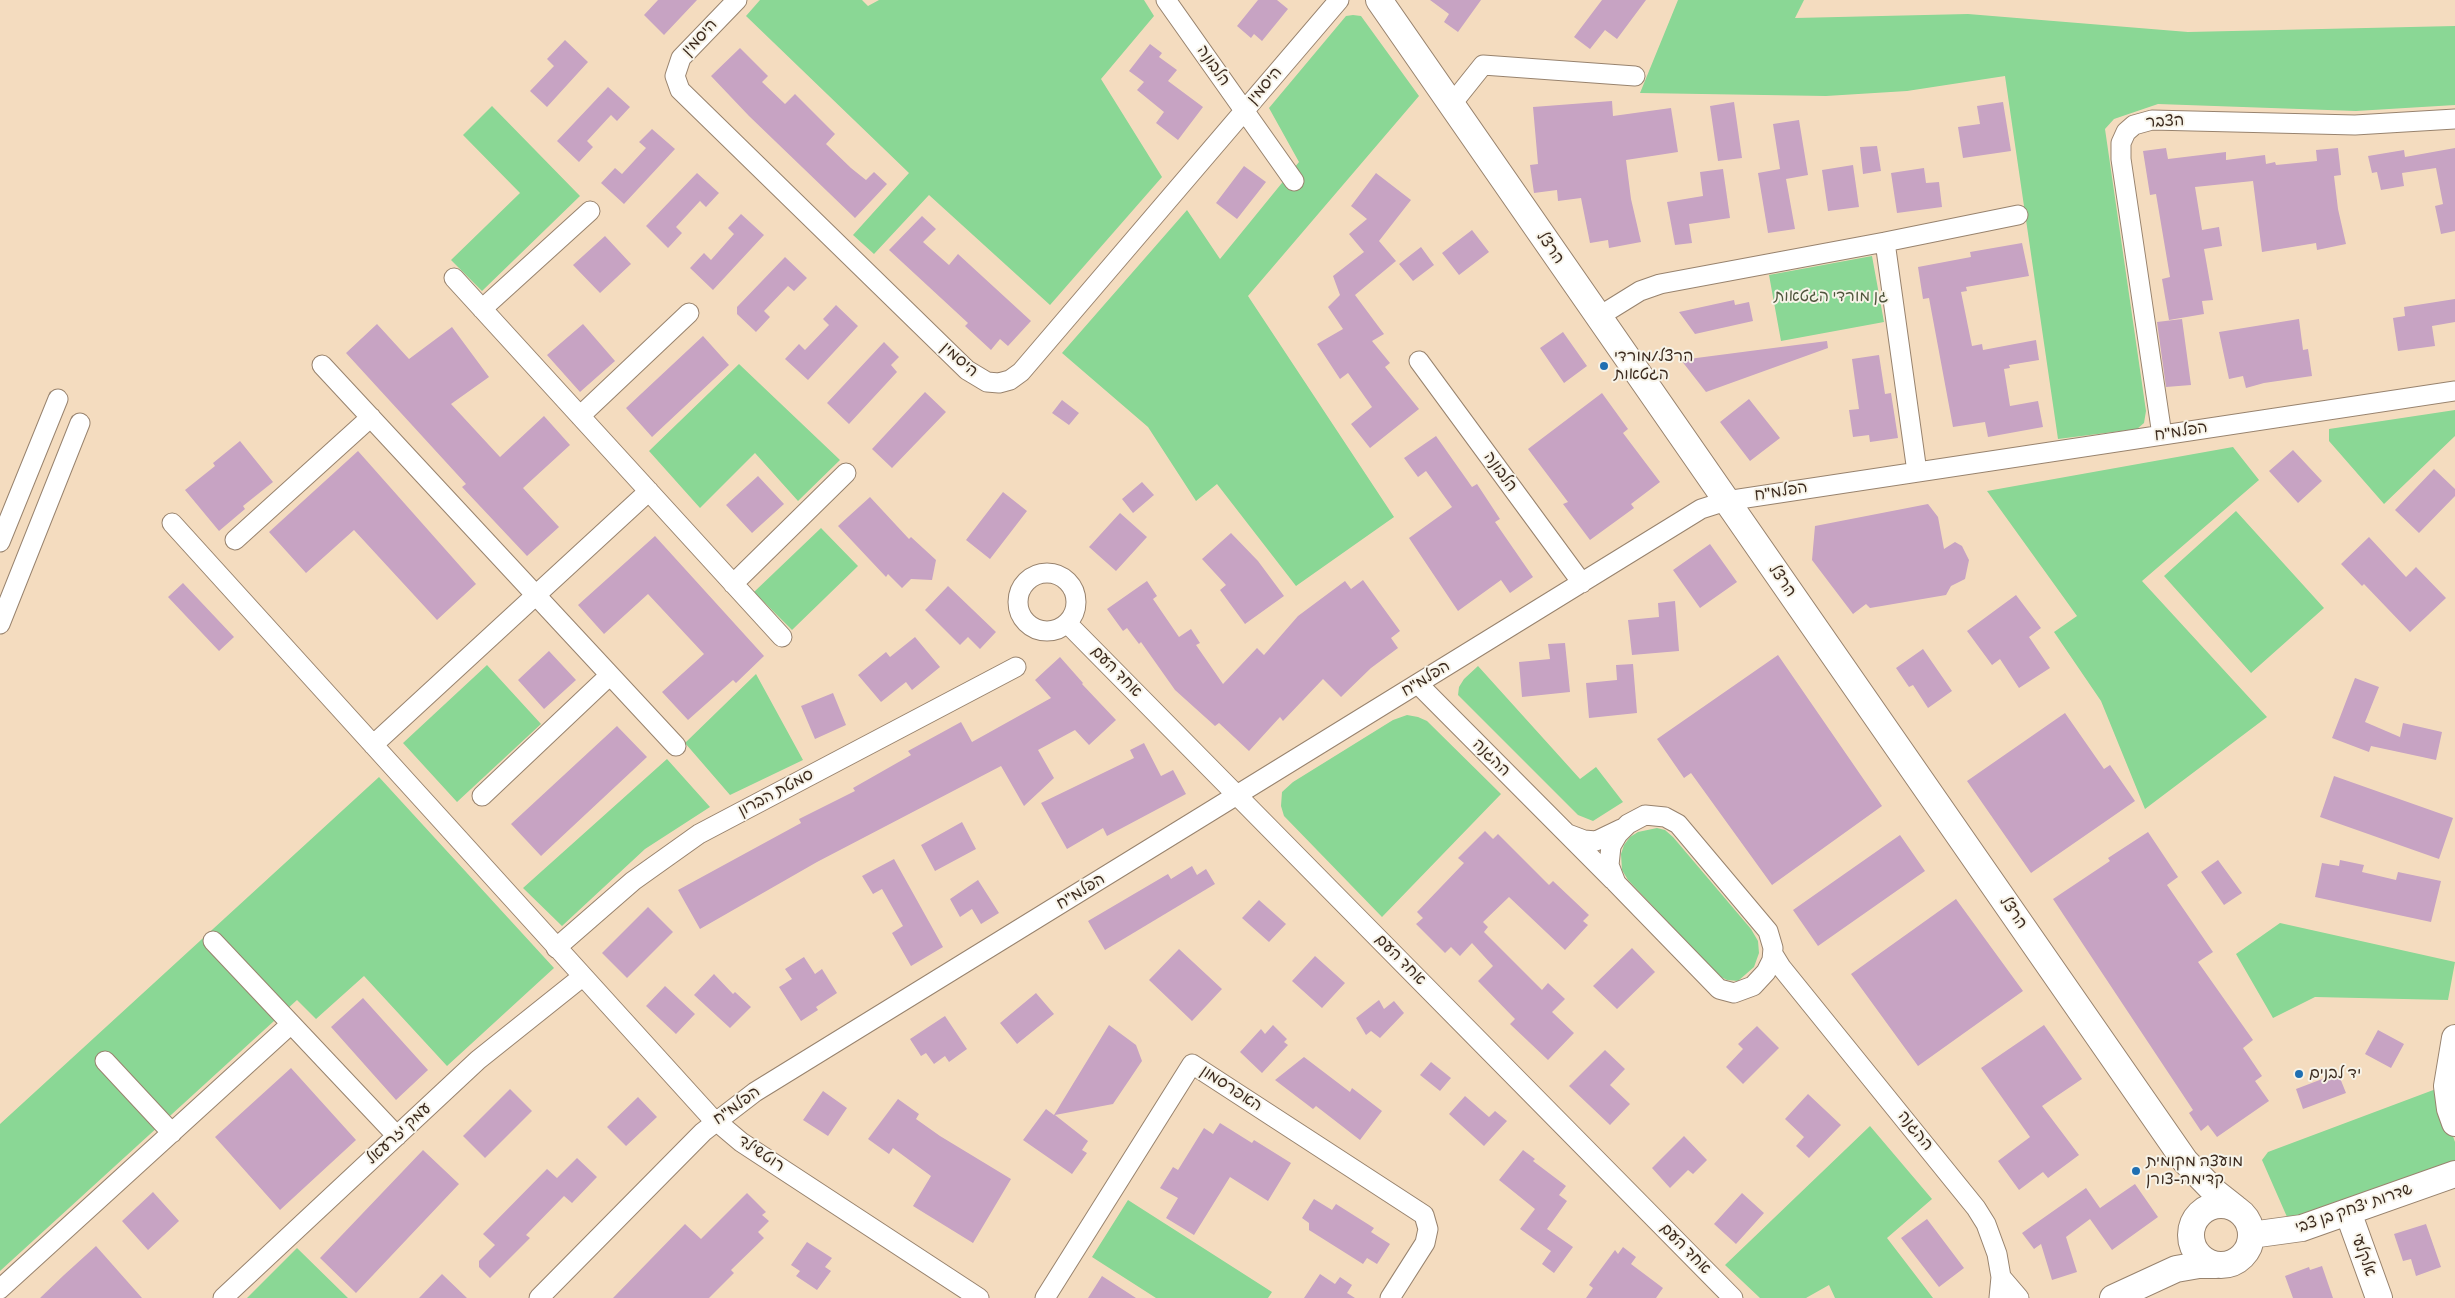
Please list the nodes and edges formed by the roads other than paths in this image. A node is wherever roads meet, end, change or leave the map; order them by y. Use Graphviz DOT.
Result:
graph roads {
  1 [pos="736,0"];
  2 [pos="1166,0"];
  3 [pos="1339,0"];
  4 [pos="1379,0"];
  5 [pos="1635,76"];
  6 [pos="1450,104"];
  7 [pos="1244,110"];
  8 [pos="2455,119"];
  9 [pos="1294,181"];
  10 [pos="590,211"];
  11 [pos="2018,215"];
  12 [pos="1884,242"];
  13 [pos="454,278"];
  14 [pos="482,309"];
  15 [pos="689,313"];
  16 [pos="1598,316"];
  17 [pos="1419,361"];
  18 [pos="322,364"];
  19 [pos="2455,391"];
  20 [pos="58,399"];
  21 [pos="580,416"];
  22 [pos="371,417"];
  23 [pos="80,423"];
  24 [pos="2162,435"];
  25 [pos="1917,472"];
  26 [pos="846,473"];
  27 [pos="649,491"];
  28 [pos="1726,500"];
  29 [pos="172,523"];
  30 [pos="235,540"];
  31 [pos="0,542"];
  32 [pos="1582,583"];
  33 [pos="733,584"];
  34 [pos="536,595"];
  35 [pos="1067,623"];
  36 [pos="0,624"];
  37 [pos="782,637"];
  38 [pos="1016,667"];
  39 [pos="610,675"];
  40 [pos="1418,684"];
  41 [pos="373,745"];
  42 [pos="676,746"];
  43 [pos="482,796"];
  44 [pos="1238,796"];
  45 [pos="1623,828"];
  46 [pos="1565,832"];
  47 [pos="1621,889"];
  48 [pos="213,941"];
  49 [pos="556,948"];
  50 [pos="1773,954"];
  51 [pos="582,977"];
  52 [pos="1748,989"];
  53 [pos="1805,997"];
  54 [pos="292,1024"];
  55 [pos="2455,1038"];
  56 [pos="105,1061"];
  57 [pos="715,1121"];
  58 [pos="2455,1123"];
  59 [pos="172,1133"];
  60 [pos="397,1136"];
  61 [pos="2185,1161"];
  62 [pos="2455,1174"];
  63 [pos="2235,1208"];
  64 [pos="2348,1212"];
  65 [pos="2192,1228"];
  66 [pos="2251,1236"];
  67 [pos="2216,1265"];
  68 [pos="2168,1272"];
  69 [pos="2001,1277"];
  70 [pos="1,1285"];
  71 [pos="223,1298"];
  72 [pos="539,1298"];
  73 [pos="979,1298"];
  74 [pos="1045,1298"];
  75 [pos="1390,1298"];
  76 [pos="1733,1298"];
  77 [pos="1999,1298"];
  78 [pos="2019,1298"];
  79 [pos="2113,1298"];
  80 [pos="2379,1298"];
  1 -- 7 [label="street, היסמין"];
  2 -- 7 [label="street, הלבונה"];
  3 -- 7 [label="street, היסמין"];
  4 -- 6 [label="street, הרצל"];
  5 -- 6 [label="street"];
  6 -- 16 [label="street, הרצל"];
  7 -- 9 [label="street, הלבונה"];
  8 -- 24 [label="street, הצבר"];
  10 -- 14 [label="street"];
  11 -- 12 [label="street"];
  12 -- 16 [label="street"];
  12 -- 25 [label="street"];
  13 -- 14 [label="street"];
  14 -- 21 [label="street"];
  15 -- 21 [label="street"];
  16 -- 28 [label="street, הרצל"];
  17 -- 32 [label="street, הלבונה"];
  18 -- 22 [label="street"];
  19 -- 24 [label="street, הפלמ\"ח"];
  20 -- 31 [label="street"];
  21 -- 27 [label="street"];
  22 -- 30 [label="street"];
  22 -- 34 [label="street"];
  23 -- 36 [label="street"];
  24 -- 25 [label="street, הפלמ\"ח"];
  25 -- 28 [label="street, הפלמ\"ח"];
  26 -- 33 [label="street"];
  27 -- 33 [label="street"];
  27 -- 34 [label="street"];
  28 -- 32 [label="street, הפלמ\"ח"];
  28 -- 61 [label="street, הרצל"];
  29 -- 41 [label="street, רוטשילד"];
  32 -- 40 [label="street, הפלמ\"ח"];
  33 -- 37 [label="street"];
  34 -- 39 [label="street"];
  34 -- 41 [label="street"];
  35 -- 44 [label="street, אחד העם"];
  38 -- 49 [label="street, סמטת הברון"];
  39 -- 42 [label="street"];
  39 -- 43 [label="street"];
  40 -- 44 [label="street, הפלמ\"ח"];
  40 -- 46 [label="street, ההגנה"];
  41 -- 49 [label="street, רוטשילד"];
  44 -- 57 [label="street, הפלמ\"ח"];
  44 -- 76 [label="street, אחד העם"];
  45 -- 46 [label="street, ההגנה"];
  45 -- 47 [label="street, ההגנה"];
  45 -- 50 [label="street, ההגנה"];
  46 -- 47 [label="street, ההגנה"];
  47 -- 52 [label="street, ההגנה"];
  48 -- 54 [label="street"];
  49 -- 51 [label="street, רוטשילד"];
  50 -- 52 [label="street"];
  50 -- 53 [label="street, ההגנה"];
  51 -- 57 [label="street, רוטשילד"];
  51 -- 60 [label="street, עמק יזרעאל"];
  52 -- 53 [label="street, ההגנה"];
  53 -- 69 [label="street, ההגנה"];
  54 -- 59 [label="street"];
  54 -- 60 [label="street"];
  55 -- 58 [label="street"];
  56 -- 59 [label="street"];
  57 -- 72 [label="street, הפלמ\"ח"];
  57 -- 73 [label="street, רוטשילד"];
  59 -- 70 [label="street"];
  60 -- 71 [label="street, עמק יזרעאל"];
  61 -- 63 [label="street, הרצל"];
  61 -- 65 [label="street, הרצל"];
  62 -- 64 [label="street, שדרות יצחק בן צבי"];
  63 -- 65 [label="street"];
  63 -- 66 [label="street"];
  64 -- 66 [label="street, שדרות יצחק בן צבי"];
  64 -- 80 [label="street, אלקלעי"];
  65 -- 67 [label="street"];
  65 -- 68 [label="street"];
  66 -- 67 [label="street"];
  67 -- 68 [label="street"];
  68 -- 79 [label="street"];
  69 -- 77 [label="street, ההגנה"];
  69 -- 78 [label="street, ההגנה"];
  74 -- 75 [label="street, האפרסמון"];
}
